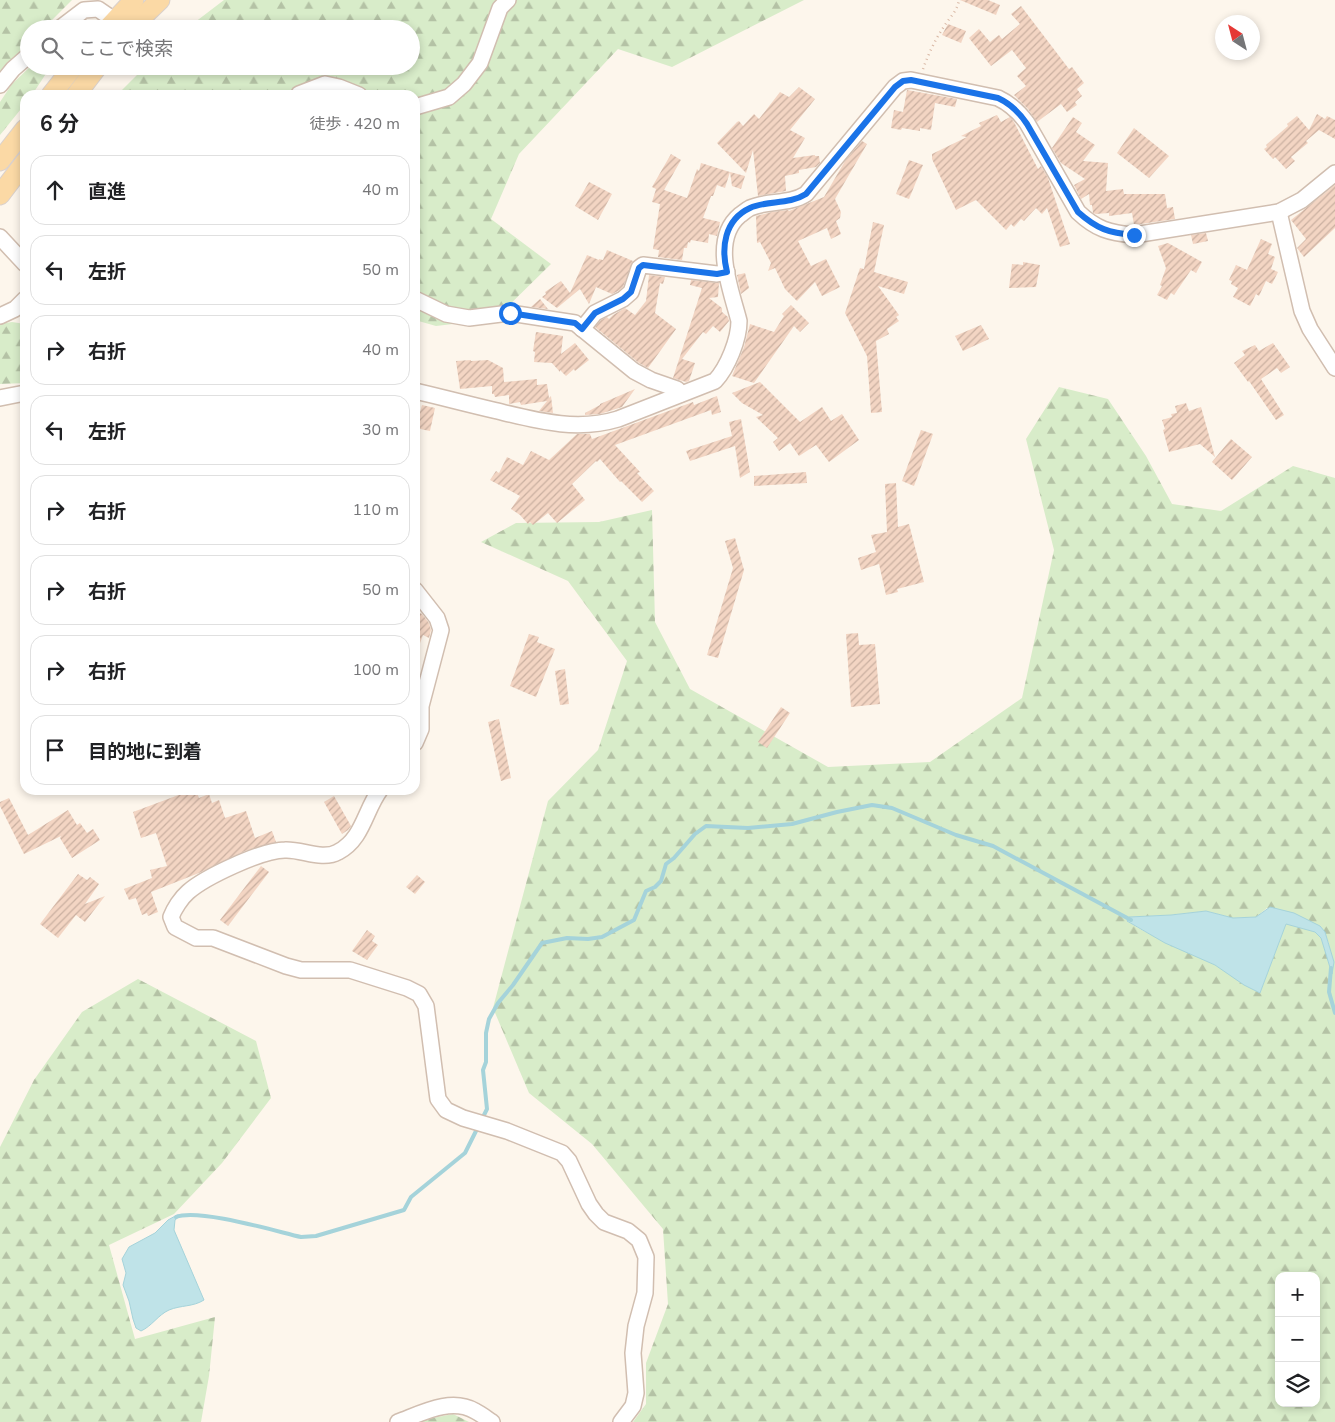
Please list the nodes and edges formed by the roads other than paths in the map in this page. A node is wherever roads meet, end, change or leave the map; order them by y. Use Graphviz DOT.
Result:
graph roads {
  1 [pos="134,0"];
  2 [pos="160,0"];
  3 [pos="508,0"];
  4 [pos="71,20"];
  5 [pos="110,20"];
  6 [pos="121,20"];
  7 [pos="127,20"];
  8 [pos="20,63"];
  9 [pos="67,75"];
  10 [pos="91,75"];
  11 [pos="0,85"];
  12 [pos="55,90"];
  13 [pos="80,90"];
  14 [pos="309,90"];
  15 [pos="344,90"];
  16 [pos="420,106"];
  17 [pos="20,135"];
  18 [pos="0,161"];
  19 [pos="20,169"];
  20 [pos="1335,173"];
  21 [pos="0,195"];
  22 [pos="1279,212"];
  23 [pos="0,237"];
  24 [pos="20,259"];
  25 [pos="727,272"];
  26 [pos="420,301"];
  27 [pos="20,304"];
  28 [pos="0,316"];
  29 [pos="582,329"];
  30 [pos="1335,368"];
  31 [pos="420,392"];
  32 [pos="681,394"];
  33 [pos="20,395"];
  34 [pos="0,398"];
  35 [pos="420,596"];
  36 [pos="420,731"];
  37 [pos="377,795"];
  38 [pos="398,1422"];
  39 [pos="492,1422"];
  40 [pos="621,1422"];
  1 -- 6 [label="main road"];
  2 -- 7 [label="main road"];
  3 -- 16 [label="street"];
  4 -- 5 [label="street"];
  8 -- 11 [label="street"];
  9 -- 12 [label="main road"];
  10 -- 13 [label="main road"];
  14 -- 15 [label="street"];
  17 -- 18 [label="main road"];
  19 -- 21 [label="main road"];
  20 -- 22 [label="street"];
  22 -- 25 [label="street"];
  22 -- 30 [label="street"];
  23 -- 24 [label="street"];
  25 -- 29 [label="street"];
  25 -- 32 [label="street"];
  26 -- 29 [label="street"];
  27 -- 28 [label="street"];
  29 -- 32 [label="street"];
  31 -- 32 [label="street"];
  33 -- 34 [label="street"];
  35 -- 36 [label="street"];
  37 -- 40 [label="street"];
  38 -- 39 [label="street"];
}
